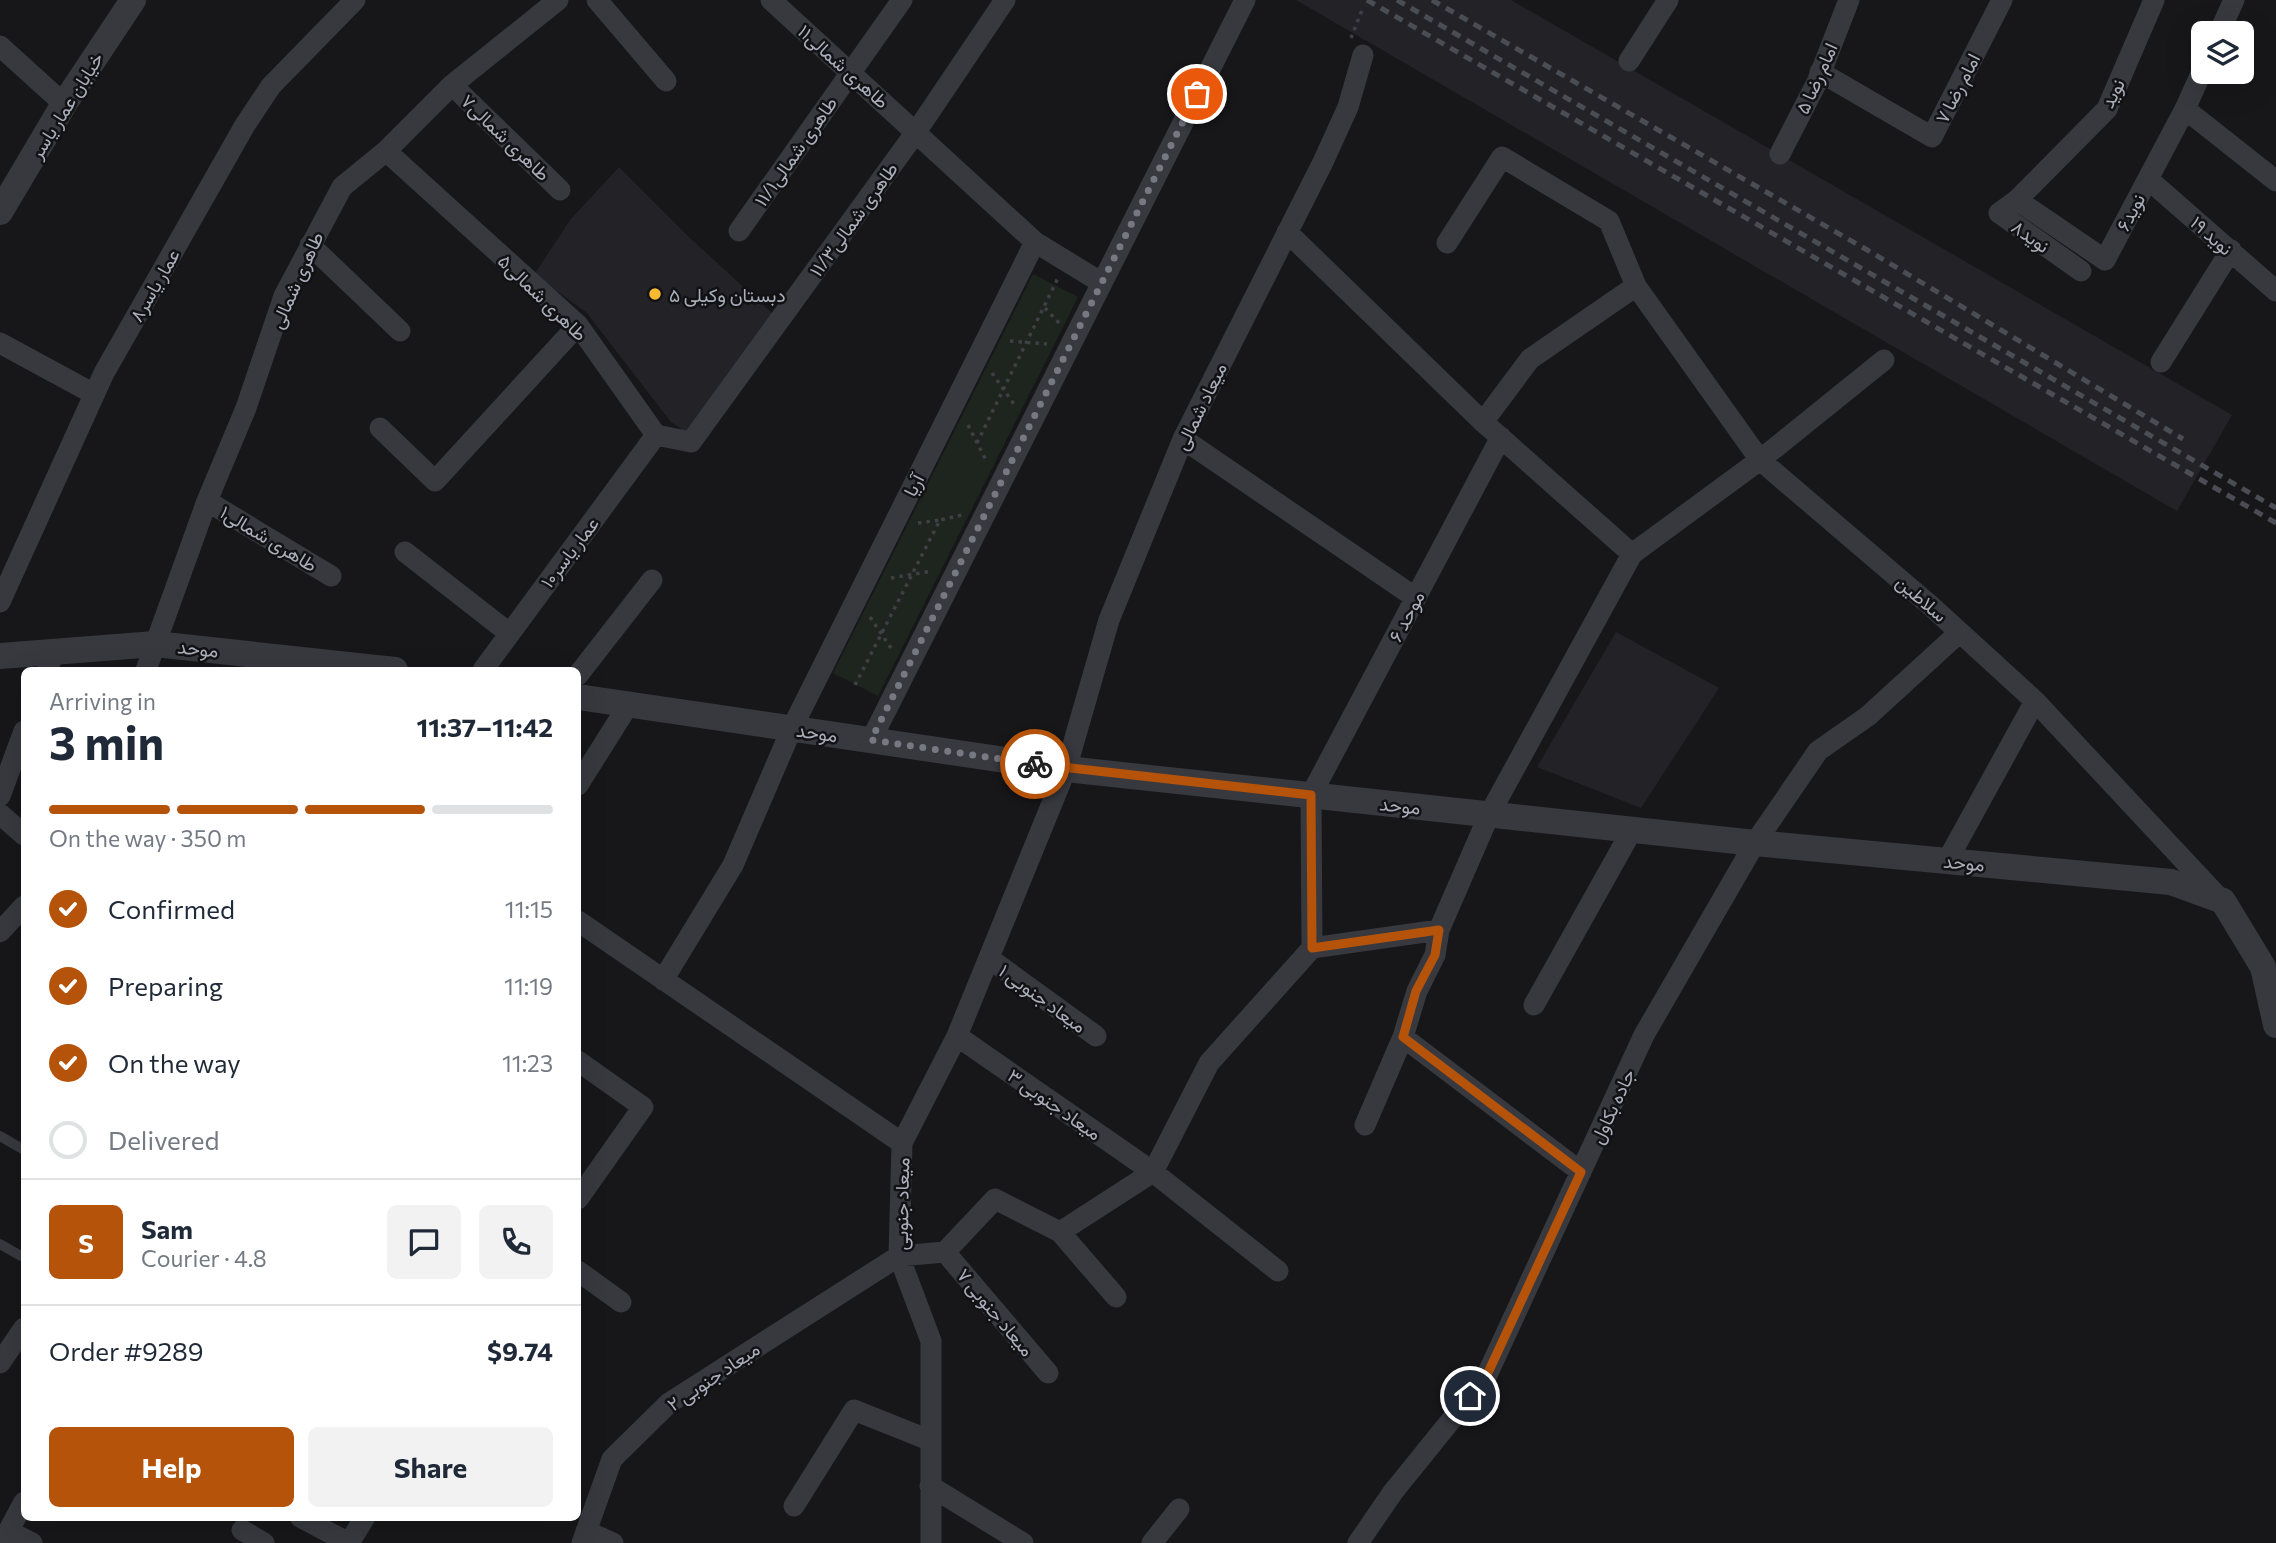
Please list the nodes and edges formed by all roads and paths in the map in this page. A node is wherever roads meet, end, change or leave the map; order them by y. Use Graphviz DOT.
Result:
graph roads {
  1 [pos="133,0"];
  2 [pos="355,0"];
  3 [pos="558,0"];
  4 [pos="597,0"];
  5 [pos="771,0"];
  6 [pos="902,0"];
  7 [pos="1005,0"];
  8 [pos="1245,0"];
  9 [pos="1668,0"];
  10 [pos="1849,0"];
  11 [pos="2002,0"];
  12 [pos="2154,0"];
  13 [pos="2234,0"];
  14 [pos="2224,21"];
  15 [pos="0,46"];
  16 [pos="1363,55"];
  17 [pos="1629,61"];
  18 [pos="851,70"];
  19 [pos="1821,72"];
  20 [pos="666,81"];
  21 [pos="2196,84"];
  22 [pos="452,85"];
  23 [pos="64,104"];
  24 [pos="2185,109"];
  25 [pos="916,132"];
  26 [pos="386,151"];
  27 [pos="1780,154"];
  28 [pos="2148,179"];
  29 [pos="2276,181"];
  30 [pos="560,190"];
  31 [pos="2017,200"];
  32 [pos="0,212"];
  33 [pos="739,232"];
  34 [pos="1287,232"];
  35 [pos="1035,242"];
  36 [pos="1447,243"];
  37 [pos="310,245"];
  38 [pos="2231,250"];
  39 [pos="1067,261"];
  40 [pos="2081,271"];
  41 [pos="1102,283"];
  42 [pos="1636,286"];
  43 [pos="2276,291"];
  44 [pos="578,325"];
  45 [pos="400,331"];
  46 [pos="1028,342"];
  47 [pos="0,343"];
  48 [pos="1070,345"];
  49 [pos="983,347"];
  50 [pos="1884,360"];
  51 [pos="2161,362"];
  52 [pos="1003,389"];
  53 [pos="94,394"];
  54 [pos="955,402"];
  55 [pos="1483,422"];
  56 [pos="1030,426"];
  57 [pos="380,428"];
  58 [pos="656,435"];
  59 [pos="1501,437"];
  60 [pos="1183,439"];
  61 [pos="977,443"];
  62 [pos="1760,460"];
  63 [pos="1000,486"];
  64 [pos="206,501"];
  65 [pos="988,509"];
  66 [pos="405,552"];
  67 [pos="1632,554"];
  68 [pos="959,566"];
  69 [pos="331,576"];
  70 [pos="911,576"];
  71 [pos="652,580"];
  72 [pos="861,590"];
  73 [pos="1416,598"];
  74 [pos="0,602"];
  75 [pos="1961,632"];
  76 [pos="509,633"];
  77 [pos="881,634"];
  78 [pos="155,644"];
  79 [pos="0,656"];
  80 [pos="51,661"];
  81 [pos="147,667"];
  82 [pos="365,667"];
  83 [pos="485,667"];
  84 [pos="581,671"];
  85 [pos="906,671"];
  86 [pos="855,685"];
  87 [pos="581,696"];
  88 [pos="2035,701"];
  89 [pos="629,704"];
  90 [pos="792,728"];
  91 [pos="21,739"];
  92 [pos="871,740"];
  93 [pos="1066,769"];
  94 [pos="581,780"];
  95 [pos="1311,795"];
  96 [pos="0,796"];
  97 [pos="0,814"];
  98 [pos="1489,814"];
  99 [pos="1632,830"];
  100 [pos="21,832"];
  101 [pos="1755,844"];
  102 [pos="1947,860"];
  103 [pos="2223,901"];
  104 [pos="21,909"];
  105 [pos="581,923"];
  106 [pos="1439,930"];
  107 [pos="0,932"];
  108 [pos="1312,948"];
  109 [pos="990,959"];
  110 [pos="663,980"];
  111 [pos="1534,1005"];
  112 [pos="2276,1025"];
  113 [pos="957,1036"];
  114 [pos="1096,1036"];
  115 [pos="1403,1037"];
  116 [pos="581,1063"];
  117 [pos="1366,1125"];
  118 [pos="0,1136"];
  119 [pos="902,1143"];
  120 [pos="21,1148"];
  121 [pos="1153,1172"];
  122 [pos="1581,1172"];
  123 [pos="581,1187"];
  124 [pos="1060,1232"];
  125 [pos="0,1244"];
  126 [pos="945,1252"];
  127 [pos="21,1256"];
  128 [pos="899,1256"];
  129 [pos="1278,1271"];
  130 [pos="581,1272"];
  131 [pos="1116,1297"];
  132 [pos="621,1302"];
  133 [pos="21,1332"];
  134 [pos="0,1363"];
  135 [pos="1048,1373"];
  136 [pos="929,1440"];
  137 [pos="930,1486"];
  138 [pos="794,1506"];
  139 [pos="21,1508"];
  140 [pos="1179,1509"];
  141 [pos="308,1521"];
  142 [pos="363,1521"];
  143 [pos="242,1530"];
  144 [pos="5,1537"];
  145 [pos="584,1537"];
  146 [pos="32,1543"];
  147 [pos="264,1543"];
  148 [pos="349,1543"];
  149 [pos="613,1543"];
  150 [pos="931,1543"];
  151 [pos="1023,1543"];
  152 [pos="1152,1543"];
  153 [pos="1358,1543"];
  1 -- 23 [label="street, خیابان عمار یاسر"];
  2 -- 53 [label="street, عمار یاسر۸"];
  3 -- 22 [label="street, طاهری شمالی"];
  4 -- 20 [label="street"];
  5 -- 18 [label="street, طاهری شمالی۱۱"];
  6 -- 18 [label="street, طاهری شمالی۱۱/۱"];
  7 -- 25 [label="street, طاهری شمالی۱۱/۳"];
  8 -- 41 [label="street"];
  9 -- 17 [label="street"];
  10 -- 19 [label="street, امام رضا ۵"];
  11 -- 19 [label="street, امام رضا ۷"];
  12 -- 31 [label="street, نوید"];
  13 -- 14 [label="street"];
  15 -- 23 [label="street"];
  16 -- 34 [label="street, میعاد شمالی"];
  18 -- 25 [label="street, طاهری شمالی۱۱"];
  18 -- 33 [label="street, طاهری شمالی۱۱/۱"];
  19 -- 27 [label="street, امام رضا ۵"];
  21 -- 24 [label="street, نوید۶"];
  22 -- 26 [label="street, طاهری شمالی"];
  22 -- 30 [label="street, طاهری شمالی۷"];
  23 -- 32 [label="street, خیابان عمار یاسر"];
  24 -- 28 [label="street, نوید۶"];
  24 -- 29 [label="street"];
  25 -- 35 [label="street, طاهری شمالی۱۱"];
  25 -- 58 [label="street, طاهری شمالی۱۱/۳"];
  26 -- 37 [label="street, طاهری شمالی"];
  26 -- 44 [label="street, طاهری شمالی۵"];
  28 -- 31 [label="street, نوید۶"];
  28 -- 38 [label="street, نوید ۱۹"];
  31 -- 40 [label="street, نوید۸"];
  34 -- 55 [label="street"];
  34 -- 60 [label="street, میعاد شمالی"];
  35 -- 39 [label="street, طاهری شمالی۱۱"];
  35 -- 49 [label="street, آریا"];
  36 -- 42 [label="street, سلاطین"];
  37 -- 45 [label="street"];
  37 -- 64 [label="street, طاهری شمالی"];
  38 -- 43 [label="street, نوید ۱۹"];
  38 -- 51 [label="street"];
  39 -- 41 [label="street, طاهری شمالی۱۱"];
  39 -- 46 [label="path"];
  41 -- 48 [label="street"];
  42 -- 55 [label="street"];
  42 -- 62 [label="street, سلاطین"];
  44 -- 57 [label="street"];
  44 -- 58 [label="street, طاهری شمالی۵"];
  46 -- 48 [label="path"];
  46 -- 49 [label="path"];
  46 -- 52 [label="path"];
  47 -- 53 [label="street"];
  48 -- 56 [label="street"];
  49 -- 52 [label="path"];
  49 -- 54 [label="street, آریا"];
  50 -- 62 [label="street"];
  52 -- 56 [label="path"];
  52 -- 61 [label="path"];
  53 -- 74 [label="street, عمار یاسر۸"];
  54 -- 61 [label="path"];
  54 -- 72 [label="street, آریا"];
  55 -- 59 [label="street"];
  56 -- 63 [label="street"];
  58 -- 76 [label="street, عمار یاسر۱۰"];
  59 -- 67 [label="street"];
  59 -- 73 [label="street, موحد ۶"];
  60 -- 73 [label="street"];
  60 -- 93 [label="street, میعاد شمالی"];
  61 -- 63 [label="path"];
  62 -- 67 [label="street"];
  62 -- 75 [label="street, سلاطین"];
  63 -- 65 [label="street"];
  64 -- 69 [label="street, طاهری شمالی۱"];
  64 -- 78 [label="street, طاهری شمالی"];
  65 -- 68 [label="street"];
  65 -- 70 [label="path"];
  66 -- 76 [label="street"];
  67 -- 98 [label="street"];
  68 -- 70 [label="path"];
  68 -- 85 [label="street"];
  70 -- 72 [label="path"];
  70 -- 77 [label="path"];
  71 -- 84 [label="street"];
  72 -- 77 [label="path"];
  72 -- 90 [label="street, آریا"];
  73 -- 95 [label="street, موحد ۶"];
  75 -- 88 [label="street, سلاطین"];
  75 -- 101 [label="street, جاده بکاول"];
  76 -- 83 [label="street, عمار یاسر۱۰"];
  77 -- 85 [label="path"];
  77 -- 86 [label="path"];
  78 -- 80 [label="street, موحد"];
  78 -- 81 [label="street, طاهری شمالی"];
  78 -- 82 [label="street, موحد"];
  79 -- 80 [label="street, موحد"];
  85 -- 92 [label="street"];
  87 -- 89 [label="street, موحد"];
  88 -- 102 [label="street"];
  88 -- 103 [label="street, سلاطین"];
  89 -- 90 [label="street, موحد"];
  89 -- 94 [label="street"];
  90 -- 92 [label="street, موحد"];
  90 -- 110 [label="street, آریا"];
  91 -- 96 [label="street"];
  92 -- 93 [label="street, موحد"];
  93 -- 95 [label="street, موحد"];
  93 -- 109 [label="street, میعاد جنوبی"];
  95 -- 98 [label="street, موحد"];
  95 -- 108 [label="street"];
  97 -- 100 [label="street"];
  98 -- 99 [label="street, موحد"];
  98 -- 106 [label="street"];
  99 -- 101 [label="street, موحد"];
  99 -- 111 [label="street"];
  101 -- 102 [label="street, موحد"];
  101 -- 122 [label="street, جاده بکاول"];
  102 -- 103 [label="street, موحد"];
  103 -- 112 [label="street"];
  104 -- 107 [label="street"];
  105 -- 110 [label="street"];
  106 -- 108 [label="street"];
  106 -- 115 [label="street"];
  108 -- 121 [label="street"];
  109 -- 113 [label="street, میعاد جنوبی"];
  109 -- 114 [label="street, میعاد جنوبی ۱"];
  110 -- 119 [label="street"];
  113 -- 119 [label="street, میعاد جنوبی"];
  113 -- 121 [label="street, میعاد جنوبی ۳"];
  115 -- 117 [label="street"];
  115 -- 122 [label="street"];
  116 -- 123 [label="street"];
  118 -- 120 [label="lane"];
  119 -- 128 [label="street, میعاد جنوبی"];
  121 -- 124 [label="street"];
  121 -- 129 [label="street, میعاد جنوبی ۳"];
  122 -- 153 [label="street, جاده بکاول"];
  124 -- 126 [label="street"];
  124 -- 131 [label="street"];
  125 -- 127 [label="lane"];
  126 -- 128 [label="street"];
  126 -- 135 [label="street, میعاد جنوبی ۷"];
  128 -- 136 [label="street, میعاد جنوبی"];
  128 -- 145 [label="street, میعاد جنوبی ۲"];
  130 -- 132 [label="street"];
  133 -- 134 [label="street"];
  136 -- 137 [label="street, میعاد جنوبی"];
  136 -- 138 [label="street"];
  137 -- 150 [label="street, میعاد جنوبی"];
  137 -- 151 [label="street"];
  139 -- 144 [label="street"];
  140 -- 152 [label="street"];
  141 -- 148 [label="street"];
  142 -- 148 [label="street"];
  143 -- 147 [label="street"];
  144 -- 146 [label="street"];
  145 -- 149 [label="street"];
}
